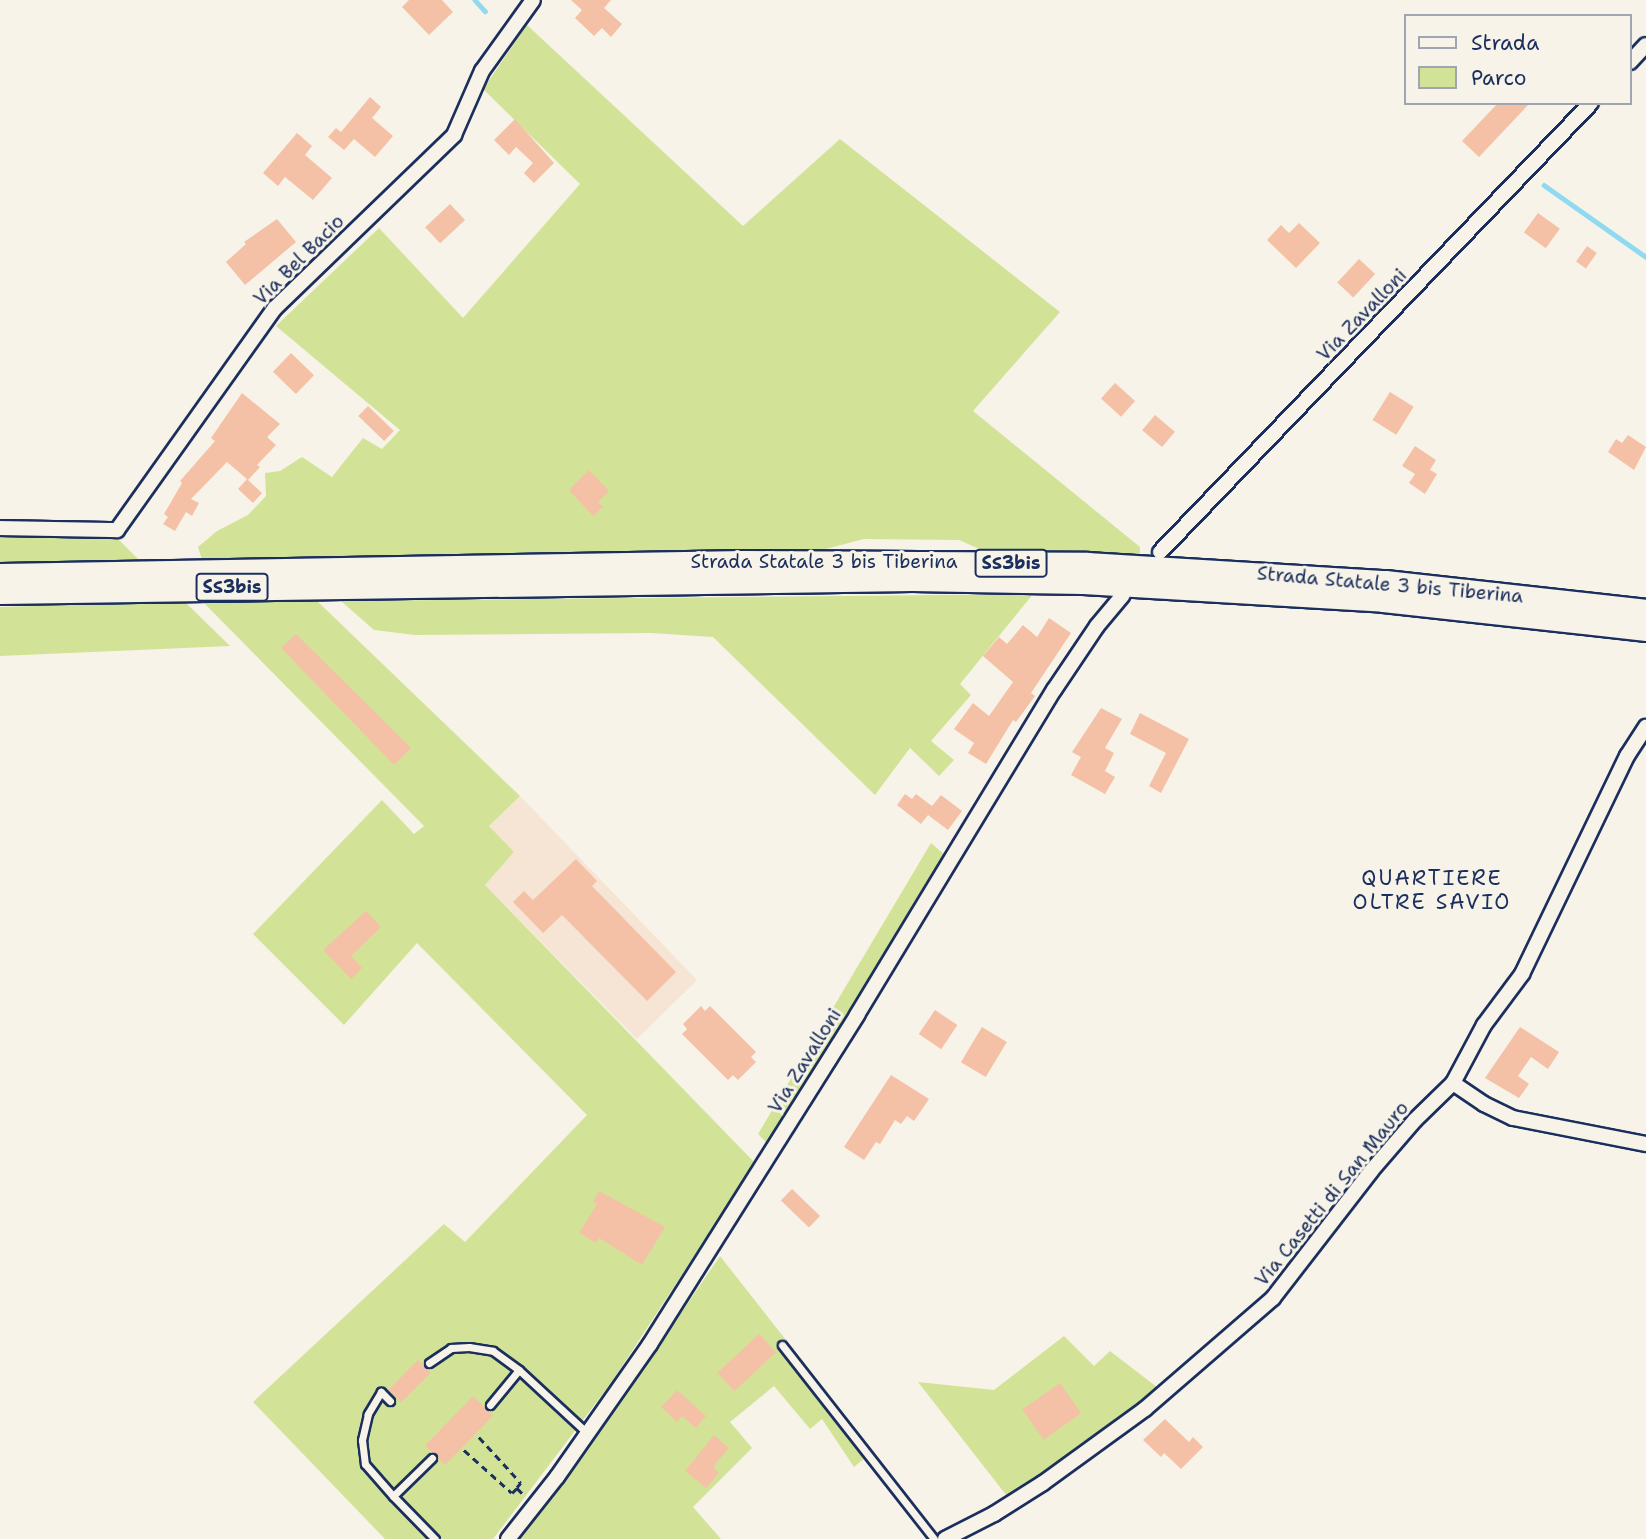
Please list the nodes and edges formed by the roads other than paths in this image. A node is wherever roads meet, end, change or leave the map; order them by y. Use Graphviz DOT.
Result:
graph roads {
  1 [pos="533,0"];
  2 [pos="1646,45"];
  3 [pos="1632,60"];
  4 [pos="1589,105"];
  5 [pos="0,528"];
  6 [pos="1160,552"];
  7 [pos="0,575"];
  8 [pos="375,576"];
  9 [pos="88,581"];
  10 [pos="0,592"];
  11 [pos="1123,595"];
  12 [pos="1646,611"];
  13 [pos="1646,629"];
  14 [pos="1646,727"];
  15 [pos="1453,1083"];
  16 [pos="1646,1144"];
  17 [pos="782,1345"];
  18 [pos="429,1363"];
  19 [pos="519,1370"];
  20 [pos="390,1401"];
  21 [pos="489,1405"];
  22 [pos="587,1433"];
  23 [pos="432,1458"];
  24 [pos="393,1496"];
  25 [pos="435,1539"];
  26 [pos="508,1539"];
  27 [pos="934,1539"];
  28 [pos="945,1539"];
  1 -- 5 [label="street, Via Bel Bacio"];
  2 -- 3 [label="street"];
  4 -- 6 [label="street, Via Zavalloni"];
  7 -- 9 [label="highway, Strada Statale 3 bis Tiberina / SS3bis"];
  8 -- 9 [label="highway, Strada Statale 3 bis Tiberina / SS3bis"];
  8 -- 12 [label="highway, Strada Statale 3 bis Tiberina / SS3bis"];
  8 -- 13 [label="highway, Strada Statale 3 bis Tiberina / SS3bis"];
  9 -- 10 [label="highway, Strada Statale 3 bis Tiberina / SS3bis"];
  11 -- 22 [label="street, Via Zavalloni"];
  14 -- 15 [label="street, Via Casetti di San Mauro"];
  15 -- 16 [label="street"];
  15 -- 28 [label="street, Via Casetti di San Mauro"];
  17 -- 27 [label="lane"];
  18 -- 19 [label="lane"];
  19 -- 21 [label="lane"];
  19 -- 22 [label="lane"];
  20 -- 24 [label="lane"];
  22 -- 26 [label="street, Via Zavalloni"];
  23 -- 24 [label="lane"];
  24 -- 25 [label="lane"];
}
